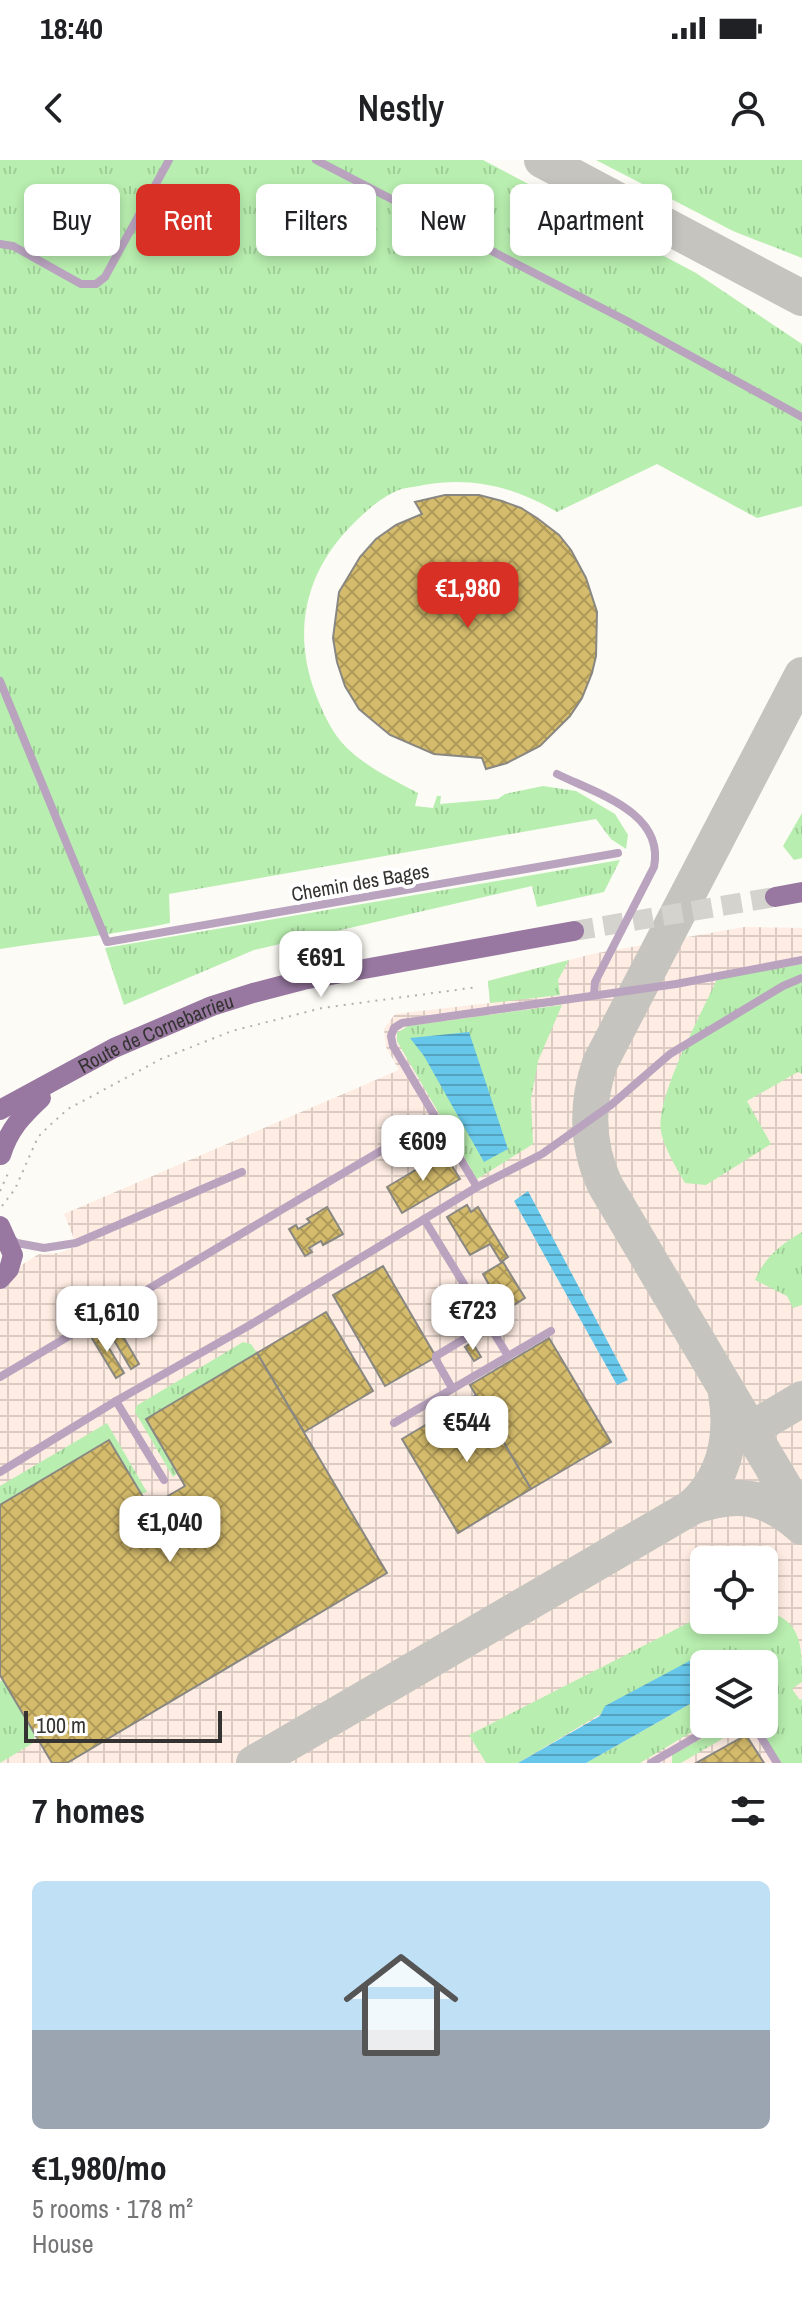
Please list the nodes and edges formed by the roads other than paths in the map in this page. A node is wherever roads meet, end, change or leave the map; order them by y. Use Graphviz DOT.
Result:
graph roads {
  1 [pos="169,160"];
  2 [pos="316,160"];
  3 [pos="0,244"];
  4 [pos="802,417"];
  5 [pos="0,681"];
  6 [pos="557,774"];
  7 [pos="618,853"];
  8 [pos="802,892"];
  9 [pos="775,897"];
  10 [pos="574,931"];
  11 [pos="802,960"];
  12 [pos="802,978"];
  13 [pos="594,995"];
  14 [pos="68,1074"];
  15 [pos="0,1110"];
  16 [pos="411,1133"];
  17 [pos="0,1149"];
  18 [pos="1,1155"];
  19 [pos="0,1162"];
  20 [pos="242,1172"];
  21 [pos="477,1187"];
  22 [pos="1,1218"];
  23 [pos="424,1219"];
  24 [pos="0,1254"];
  25 [pos="0,1279"];
  26 [pos="489,1324"];
  27 [pos="551,1331"];
  28 [pos="508,1356"];
  29 [pos="0,1377"];
  30 [pos="452,1388"];
  31 [pos="116,1401"];
  32 [pos="394,1423"];
  33 [pos="0,1472"];
  34 [pos="164,1480"];
  35 [pos="694,1738"];
  36 [pos="762,1738"];
  37 [pos="651,1763"];
  38 [pos="777,1763"];
  1 -- 3 [label="lane"];
  2 -- 4 [label="lane"];
  5 -- 7 [label="lane, Chemin des Bages"];
  6 -- 13 [label="lane"];
  8 -- 9 [label="main road"];
  10 -- 14 [label="main road, Route de Cornebarrieu"];
  11 -- 13 [label="lane"];
  12 -- 21 [label="lane"];
  13 -- 21 [label="lane"];
  14 -- 15 [label="main road, Route de Cornebarrieu"];
  14 -- 18 [label="main road, Route de Cornebarrieu"];
  16 -- 29 [label="lane"];
  17 -- 18 [label="main road"];
  18 -- 19 [label="main road"];
  20 -- 22 [label="lane"];
  21 -- 23 [label="lane"];
  22 -- 24 [label="main road"];
  22 -- 25 [label="main road"];
  23 -- 26 [label="lane"];
  23 -- 31 [label="lane"];
  26 -- 28 [label="lane"];
  26 -- 30 [label="lane"];
  27 -- 28 [label="lane"];
  28 -- 30 [label="lane"];
  30 -- 32 [label="lane"];
  31 -- 33 [label="lane"];
  31 -- 34 [label="lane"];
  35 -- 37 [label="lane"];
  36 -- 38 [label="lane"];
}
